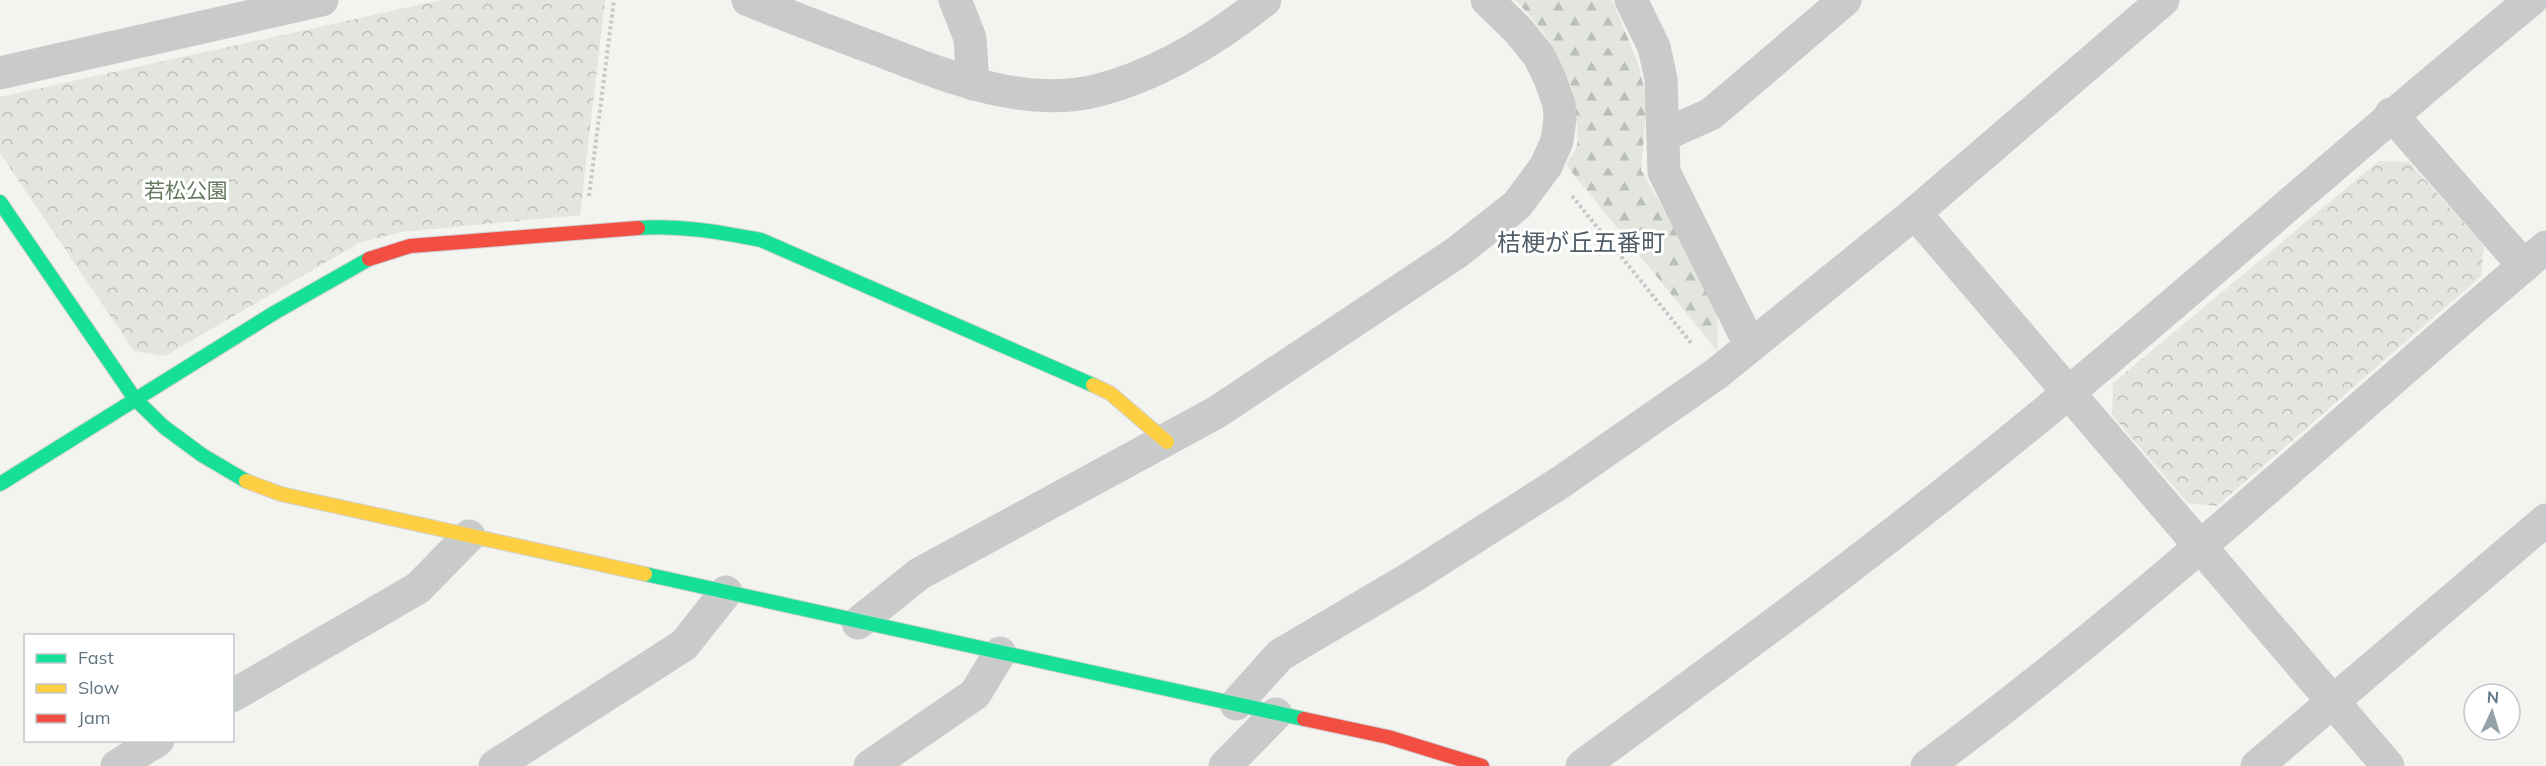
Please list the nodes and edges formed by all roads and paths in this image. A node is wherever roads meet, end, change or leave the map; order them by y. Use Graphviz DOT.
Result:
graph roads {
  1 [pos="322,0"];
  2 [pos="614,0"];
  3 [pos="748,0"];
  4 [pos="955,0"];
  5 [pos="1266,0"];
  6 [pos="1487,0"];
  7 [pos="1631,0"];
  8 [pos="1845,0"];
  9 [pos="2163,0"];
  10 [pos="2530,0"];
  11 [pos="0,73"];
  12 [pos="973,84"];
  13 [pos="2391,114"];
  14 [pos="1664,135"];
  15 [pos="1546,166"];
  16 [pos="0,202"];
  17 [pos="1915,213"];
  18 [pos="584,234"];
  19 [pos="2535,256"];
  20 [pos="1749,345"];
  21 [pos="1716,374"];
  22 [pos="2069,393"];
  23 [pos="135,399"];
  24 [pos="1167,442"];
  25 [pos="0,484"];
  26 [pos="2546,520"];
  27 [pos="469,536"];
  28 [pos="2200,548"];
  29 [pos="726,592"];
  30 [pos="858,622"];
  31 [pos="1000,653"];
  32 [pos="234,695"];
  33 [pos="2334,703"];
  34 [pos="1236,704"];
  35 [pos="1276,714"];
  36 [pos="156,742"];
  37 [pos="117,766"];
  38 [pos="495,766"];
  39 [pos="870,766"];
  40 [pos="1224,766"];
  41 [pos="1482,766"];
  42 [pos="1582,766"];
  43 [pos="1927,766"];
  44 [pos="2257,766"];
  45 [pos="2388,766"];
  1 -- 11 [label="street"];
  2 -- 18 [label="path"];
  3 -- 12 [label="street"];
  4 -- 12 [label="street"];
  5 -- 12 [label="street"];
  6 -- 15 [label="street"];
  7 -- 14 [label="street"];
  8 -- 14 [label="street"];
  9 -- 17 [label="street"];
  10 -- 13 [label="street"];
  13 -- 19 [label="street"];
  13 -- 22 [label="street"];
  14 -- 20 [label="street"];
  15 -- 21 [label="path"];
  15 -- 24 [label="street"];
  16 -- 23 [label="street"];
  17 -- 20 [label="street"];
  17 -- 22 [label="street"];
  18 -- 23 [label="street"];
  18 -- 24 [label="street"];
  19 -- 28 [label="street"];
  20 -- 21 [label="street"];
  21 -- 34 [label="street"];
  22 -- 28 [label="street"];
  22 -- 42 [label="street"];
  23 -- 25 [label="street"];
  23 -- 27 [label="street"];
  24 -- 30 [label="street"];
  26 -- 33 [label="street"];
  27 -- 29 [label="street"];
  27 -- 32 [label="street"];
  28 -- 33 [label="street"];
  28 -- 43 [label="street"];
  29 -- 30 [label="street"];
  29 -- 38 [label="street"];
  30 -- 31 [label="street"];
  31 -- 34 [label="street"];
  31 -- 39 [label="street"];
  33 -- 44 [label="street"];
  33 -- 45 [label="street"];
  34 -- 35 [label="street"];
  35 -- 40 [label="street"];
  35 -- 41 [label="street"];
  36 -- 37 [label="street"];
}
